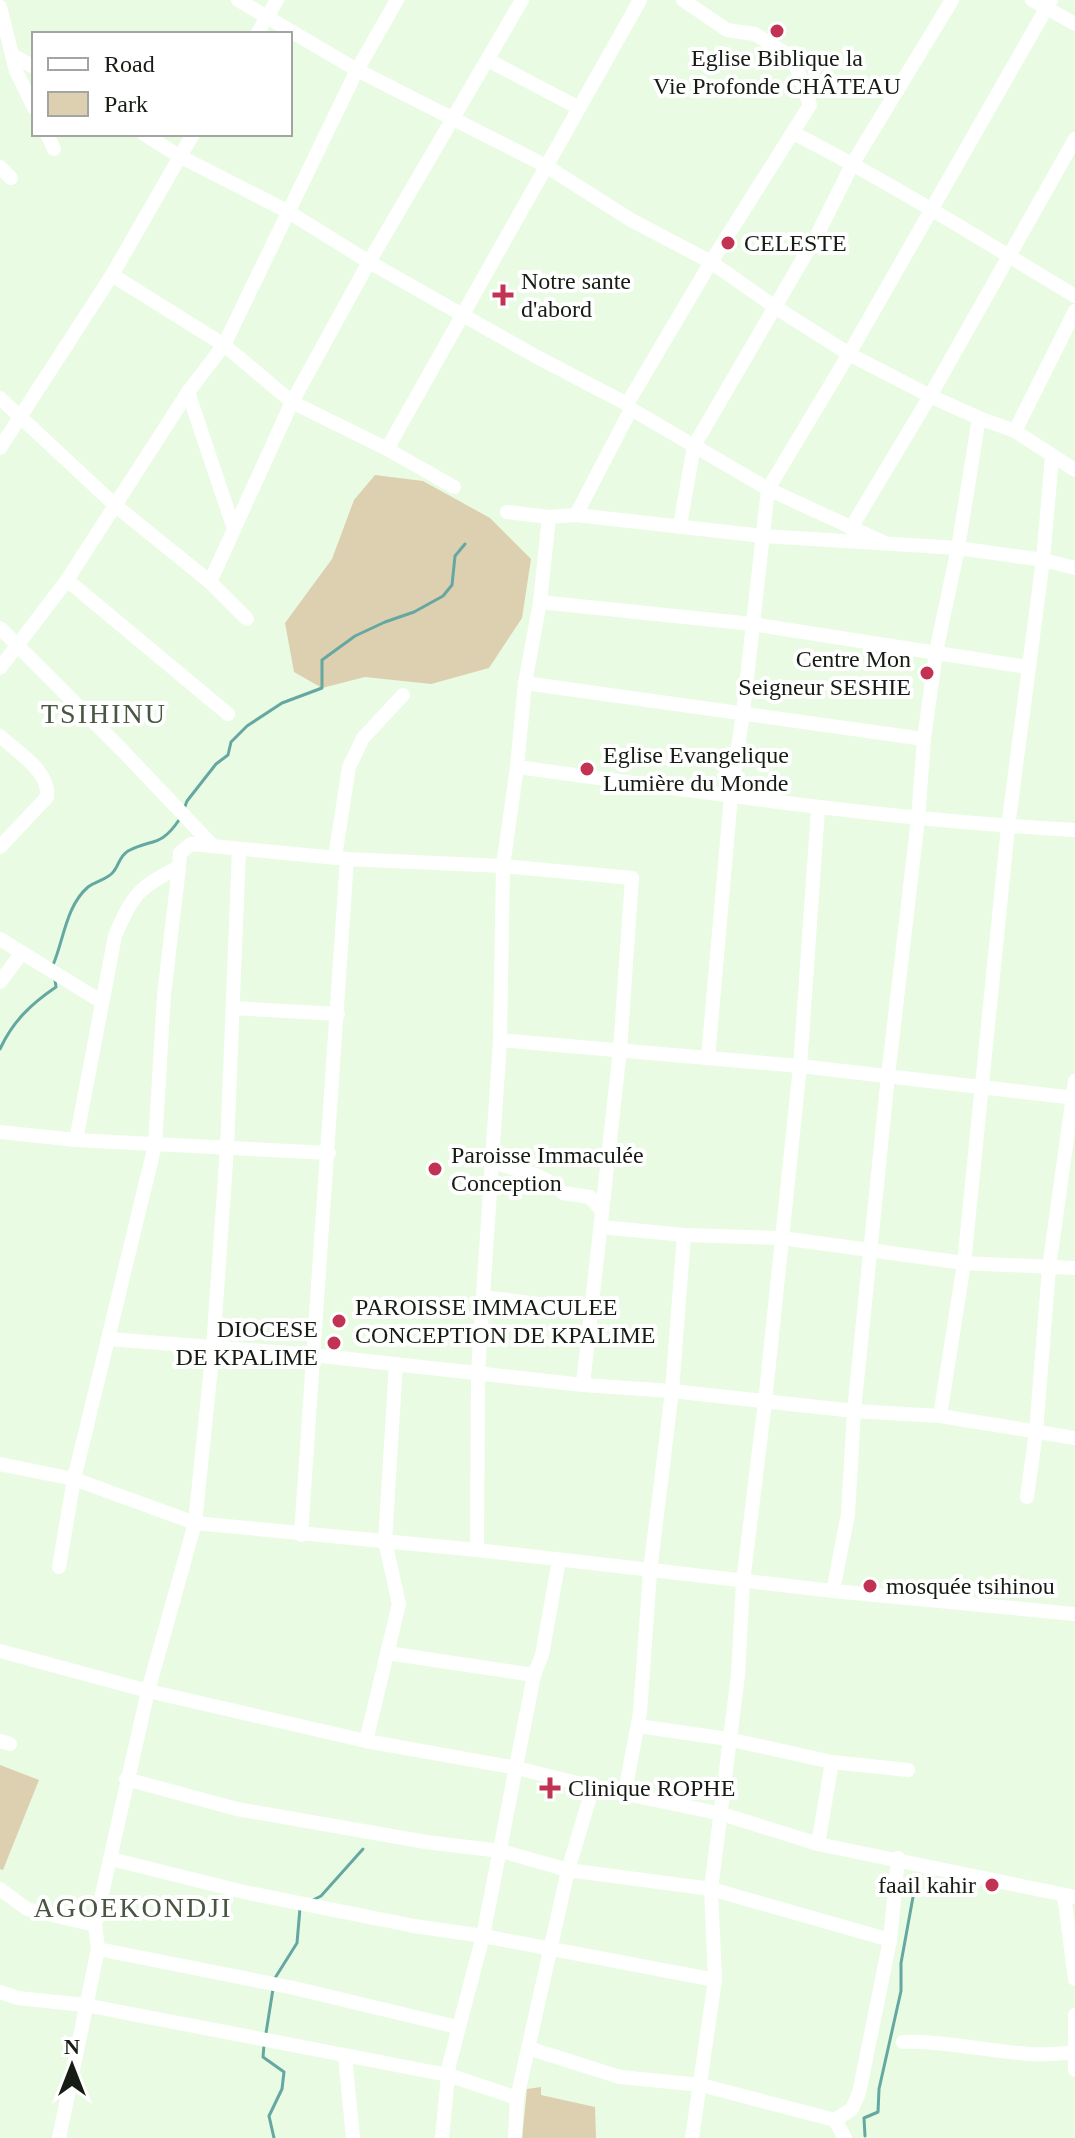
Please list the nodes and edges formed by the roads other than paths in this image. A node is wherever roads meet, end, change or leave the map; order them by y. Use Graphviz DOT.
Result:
graph roads {
  1 [pos="238,0"];
  2 [pos="277,0"];
  3 [pos="397,0"];
  4 [pos="522,0"];
  5 [pos="640,0"];
  6 [pos="683,0"];
  7 [pos="952,0"];
  8 [pos="1032,0"];
  9 [pos="1049,4"];
  10 [pos="0,7"];
  11 [pos="267,19"];
  12 [pos="1075,24"];
  13 [pos="258,32"];
  14 [pos="290,32"];
  15 [pos="292,33"];
  16 [pos="12,55"];
  17 [pos="488,60"];
  18 [pos="32,66"];
  19 [pos="357,70"];
  20 [pos="32,104"];
  21 [pos="579,108"];
  22 [pos="454,119"];
  23 [pos="793,133"];
  24 [pos="48,136"];
  25 [pos="147,136"];
  26 [pos="192,136"];
  27 [pos="1075,139"];
  28 [pos="54,149"];
  29 [pos="179,156"];
  30 [pos="853,163"];
  31 [pos="546,166"];
  32 [pos="0,167"];
  33 [pos="11,178"];
  34 [pos="931,208"];
  35 [pos="287,211"];
  36 [pos="1007,256"];
  37 [pos="369,262"];
  38 [pos="711,262"];
  39 [pos="112,275"];
  40 [pos="1075,296"];
  41 [pos="775,307"];
  42 [pos="1075,311"];
  43 [pos="463,314"];
  44 [pos="224,345"];
  45 [pos="849,354"];
  46 [pos="188,392"];
  47 [pos="930,396"];
  48 [pos="0,398"];
  49 [pos="292,402"];
  50 [pos="629,406"];
  51 [pos="21,416"];
  52 [pos="979,418"];
  53 [pos="1015,431"];
  54 [pos="694,446"];
  55 [pos="0,448"];
  56 [pos="387,449"];
  57 [pos="1052,457"];
  58 [pos="1075,470"];
  59 [pos="454,487"];
  60 [pos="768,489"];
  61 [pos="116,506"];
  62 [pos="507,512"];
  63 [pos="576,515"];
  64 [pos="549,517"];
  65 [pos="680,525"];
  66 [pos="851,528"];
  67 [pos="234,529"];
  68 [pos="763,536"];
  69 [pos="883,542"];
  70 [pos="958,548"];
  71 [pos="1043,560"];
  72 [pos="1075,568"];
  73 [pos="67,580"];
  74 [pos="210,582"];
  75 [pos="540,602"];
  76 [pos="247,619"];
  77 [pos="752,624"];
  78 [pos="0,628"];
  79 [pos="19,645"];
  80 [pos="936,652"];
  81 [pos="1027,667"];
  82 [pos="0,668"];
  83 [pos="525,683"];
  84 [pos="403,695"];
  85 [pos="743,713"];
  86 [pos="228,714"];
  87 [pos="0,736"];
  88 [pos="924,739"];
  89 [pos="517,767"];
  90 [pos="731,796"];
  91 [pos="818,809"];
  92 [pos="918,819"];
  93 [pos="1008,827"];
  94 [pos="1075,830"];
  95 [pos="213,846"];
  96 [pos="0,847"];
  97 [pos="239,849"];
  98 [pos="341,858"];
  99 [pos="503,866"];
  100 [pos="179,867"];
  101 [pos="0,939"];
  102 [pos="21,954"];
  103 [pos="0,982"];
  104 [pos="102,1002"];
  105 [pos="234,1008"];
  106 [pos="338,1014"];
  107 [pos="500,1040"];
  108 [pos="620,1049"];
  109 [pos="708,1058"];
  110 [pos="800,1066"];
  111 [pos="888,1076"];
  112 [pos="1075,1081"];
  113 [pos="982,1088"];
  114 [pos="1074,1098"];
  115 [pos="0,1132"];
  116 [pos="76,1140"];
  117 [pos="155,1145"];
  118 [pos="227,1148"];
  119 [pos="329,1153"];
  120 [pos="492,1162"];
  121 [pos="602,1211"];
  122 [pos="601,1227"];
  123 [pos="684,1235"];
  124 [pos="782,1238"];
  125 [pos="872,1250"];
  126 [pos="964,1263"];
  127 [pos="1049,1268"];
  128 [pos="1075,1268"];
  129 [pos="483,1297"];
  130 [pos="592,1305"];
  131 [pos="109,1339"];
  132 [pos="213,1348"];
  133 [pos="313,1355"];
  134 [pos="396,1364"];
  135 [pos="478,1372"];
  136 [pos="583,1385"];
  137 [pos="672,1391"];
  138 [pos="765,1402"];
  139 [pos="854,1411"];
  140 [pos="940,1416"];
  141 [pos="1036,1432"];
  142 [pos="1075,1438"];
  143 [pos="0,1464"];
  144 [pos="74,1479"];
  145 [pos="1027,1497"];
  146 [pos="195,1523"];
  147 [pos="301,1535"];
  148 [pos="385,1541"];
  149 [pos="477,1550"];
  150 [pos="559,1560"];
  151 [pos="59,1567"];
  152 [pos="650,1572"];
  153 [pos="743,1582"];
  154 [pos="833,1591"];
  155 [pos="1075,1614"];
  156 [pos="0,1651"];
  157 [pos="387,1653"];
  158 [pos="534,1675"];
  159 [pos="148,1691"];
  160 [pos="638,1726"];
  161 [pos="728,1739"];
  162 [pos="366,1741"];
  163 [pos="832,1762"];
  164 [pos="517,1768"];
  165 [pos="908,1770"];
  166 [pos="126,1779"];
  167 [pos="593,1787"];
  168 [pos="625,1792"];
  169 [pos="722,1814"];
  170 [pos="818,1844"];
  171 [pos="501,1851"];
  172 [pos="898,1858"];
  173 [pos="111,1859"];
  174 [pos="568,1870"];
  175 [pos="0,1889"];
  176 [pos="711,1889"];
  177 [pos="1070,1896"];
  178 [pos="95,1925"];
  179 [pos="483,1936"];
  180 [pos="890,1940"];
  181 [pos="98,1949"];
  182 [pos="550,1950"];
  183 [pos="1075,1979"];
  184 [pos="715,1980"];
  185 [pos="0,1992"];
  186 [pos="85,2005"];
  187 [pos="1075,2015"];
  188 [pos="457,2027"];
  189 [pos="903,2042"];
  190 [pos="528,2048"];
  191 [pos="1074,2052"];
  192 [pos="345,2056"];
  193 [pos="1075,2070"];
  194 [pos="448,2075"];
  195 [pos="701,2085"];
  196 [pos="517,2098"];
  197 [pos="835,2120"];
  198 [pos="59,2138"];
  199 [pos="353,2138"];
  200 [pos="442,2138"];
  201 [pos="515,2138"];
  202 [pos="692,2138"];
  203 [pos="845,2138"];
  1 -- 11 [label="street"];
  2 -- 11 [label="street"];
  3 -- 19 [label="street"];
  4 -- 17 [label="street"];
  5 -- 21 [label="street"];
  6 -- 23 [label="street"];
  7 -- 30 [label="street"];
  8 -- 9 [label="street"];
  9 -- 12 [label="street"];
  9 -- 34 [label="street"];
  10 -- 16 [label="street"];
  11 -- 13 [label="street"];
  11 -- 14 [label="street"];
  15 -- 19 [label="street"];
  16 -- 18 [label="street"];
  16 -- 20 [label="street"];
  17 -- 21 [label="street"];
  17 -- 22 [label="street"];
  19 -- 22 [label="street"];
  19 -- 35 [label="street"];
  21 -- 31 [label="street"];
  22 -- 31 [label="street"];
  22 -- 37 [label="street"];
  23 -- 30 [label="street"];
  23 -- 38 [label="street"];
  24 -- 28 [label="street"];
  25 -- 29 [label="street"];
  26 -- 29 [label="street"];
  27 -- 36 [label="street"];
  29 -- 35 [label="street"];
  29 -- 39 [label="street"];
  30 -- 34 [label="street"];
  30 -- 41 [label="street"];
  31 -- 38 [label="street"];
  31 -- 43 [label="street"];
  32 -- 33 [label="street"];
  34 -- 36 [label="street"];
  34 -- 45 [label="street"];
  35 -- 37 [label="street"];
  35 -- 44 [label="street"];
  36 -- 40 [label="street"];
  36 -- 47 [label="street"];
  37 -- 43 [label="street"];
  37 -- 49 [label="street"];
  38 -- 41 [label="street"];
  38 -- 50 [label="street"];
  39 -- 44 [label="street"];
  39 -- 51 [label="street"];
  41 -- 45 [label="street"];
  41 -- 54 [label="street"];
  42 -- 53 [label="street"];
  43 -- 50 [label="street"];
  43 -- 56 [label="street"];
  44 -- 46 [label="street"];
  44 -- 49 [label="street"];
  45 -- 47 [label="street"];
  45 -- 60 [label="street"];
  46 -- 61 [label="street"];
  46 -- 67 [label="street"];
  47 -- 52 [label="street"];
  47 -- 66 [label="street"];
  48 -- 51 [label="street"];
  49 -- 56 [label="street"];
  49 -- 67 [label="street"];
  50 -- 54 [label="street"];
  50 -- 63 [label="street"];
  51 -- 55 [label="street"];
  51 -- 61 [label="street"];
  52 -- 53 [label="street"];
  52 -- 70 [label="street"];
  53 -- 57 [label="street"];
  54 -- 60 [label="street"];
  54 -- 65 [label="street"];
  56 -- 59 [label="street"];
  57 -- 58 [label="street"];
  57 -- 71 [label="street"];
  60 -- 66 [label="street"];
  60 -- 68 [label="street"];
  61 -- 73 [label="street"];
  61 -- 74 [label="street"];
  62 -- 64 [label="street"];
  63 -- 64 [label="street"];
  63 -- 65 [label="street"];
  64 -- 75 [label="street"];
  65 -- 68 [label="street"];
  66 -- 69 [label="street"];
  67 -- 74 [label="street"];
  68 -- 69 [label="street"];
  68 -- 77 [label="street"];
  69 -- 70 [label="street"];
  70 -- 71 [label="street"];
  70 -- 80 [label="street"];
  71 -- 72 [label="street"];
  71 -- 81 [label="street"];
  73 -- 79 [label="street"];
  73 -- 86 [label="street"];
  74 -- 76 [label="street"];
  75 -- 77 [label="street"];
  75 -- 83 [label="street"];
  77 -- 80 [label="street"];
  77 -- 85 [label="street"];
  78 -- 79 [label="street"];
  79 -- 82 [label="street"];
  79 -- 95 [label="street"];
  80 -- 81 [label="street"];
  80 -- 88 [label="street"];
  81 -- 93 [label="street"];
  83 -- 85 [label="street"];
  83 -- 89 [label="street"];
  84 -- 98 [label="street"];
  85 -- 88 [label="street"];
  85 -- 90 [label="street"];
  87 -- 96 [label="street"];
  88 -- 92 [label="street"];
  89 -- 90 [label="street"];
  89 -- 99 [label="street"];
  90 -- 91 [label="street"];
  90 -- 109 [label="street"];
  91 -- 92 [label="street"];
  91 -- 110 [label="street"];
  92 -- 93 [label="street"];
  92 -- 111 [label="street"];
  93 -- 94 [label="street"];
  93 -- 113 [label="street"];
  95 -- 97 [label="street"];
  95 -- 100 [label="street"];
  97 -- 98 [label="street"];
  97 -- 105 [label="street"];
  98 -- 99 [label="street"];
  98 -- 106 [label="street"];
  99 -- 107 [label="street"];
  99 -- 108 [label="street"];
  100 -- 104 [label="street"];
  100 -- 117 [label="street"];
  101 -- 102 [label="street"];
  102 -- 103 [label="street"];
  102 -- 104 [label="street"];
  104 -- 116 [label="street"];
  105 -- 106 [label="street"];
  105 -- 118 [label="street"];
  106 -- 119 [label="street"];
  107 -- 108 [label="street"];
  107 -- 120 [label="street"];
  108 -- 109 [label="street"];
  108 -- 121 [label="street"];
  109 -- 110 [label="street"];
  110 -- 111 [label="street"];
  110 -- 124 [label="street"];
  111 -- 113 [label="street"];
  111 -- 125 [label="street"];
  112 -- 114 [label="street"];
  113 -- 114 [label="street"];
  113 -- 126 [label="street"];
  114 -- 127 [label="street"];
  115 -- 116 [label="street"];
  116 -- 117 [label="street"];
  117 -- 118 [label="street"];
  117 -- 131 [label="street"];
  118 -- 119 [label="street"];
  118 -- 132 [label="street"];
  119 -- 133 [label="street"];
  120 -- 121 [label="street"];
  120 -- 129 [label="street"];
  121 -- 122 [label="street"];
  122 -- 123 [label="street"];
  122 -- 130 [label="street"];
  123 -- 124 [label="street"];
  123 -- 137 [label="street"];
  124 -- 125 [label="street"];
  124 -- 138 [label="street"];
  125 -- 126 [label="street"];
  125 -- 139 [label="street"];
  126 -- 127 [label="street"];
  126 -- 140 [label="street"];
  127 -- 128 [label="street"];
  127 -- 141 [label="street"];
  129 -- 130 [label="street"];
  129 -- 135 [label="street"];
  130 -- 136 [label="street"];
  131 -- 132 [label="street"];
  131 -- 144 [label="street"];
  132 -- 133 [label="street"];
  132 -- 146 [label="street"];
  133 -- 134 [label="street"];
  133 -- 147 [label="street"];
  134 -- 135 [label="street"];
  134 -- 148 [label="street"];
  135 -- 136 [label="street"];
  135 -- 149 [label="street"];
  136 -- 137 [label="street"];
  137 -- 138 [label="street"];
  137 -- 152 [label="street"];
  138 -- 139 [label="street"];
  138 -- 153 [label="street"];
  139 -- 140 [label="street"];
  139 -- 154 [label="street"];
  140 -- 141 [label="street"];
  141 -- 142 [label="street"];
  141 -- 145 [label="street"];
  143 -- 144 [label="street"];
  144 -- 146 [label="street"];
  144 -- 151 [label="street"];
  146 -- 147 [label="street"];
  146 -- 159 [label="street"];
  147 -- 148 [label="street"];
  148 -- 149 [label="street"];
  148 -- 157 [label="street"];
  149 -- 150 [label="street"];
  150 -- 152 [label="street"];
  150 -- 158 [label="street"];
  152 -- 153 [label="street"];
  152 -- 160 [label="street"];
  153 -- 154 [label="street"];
  153 -- 161 [label="street"];
  154 -- 155 [label="street"];
  156 -- 159 [label="street"];
  157 -- 158 [label="street"];
  157 -- 162 [label="street"];
  158 -- 164 [label="street"];
  159 -- 162 [label="street"];
  159 -- 166 [label="street"];
  160 -- 161 [label="street"];
  160 -- 168 [label="street"];
  161 -- 163 [label="street"];
  161 -- 169 [label="street"];
  162 -- 164 [label="street"];
  163 -- 165 [label="street"];
  163 -- 170 [label="street"];
  164 -- 167 [label="street"];
  164 -- 171 [label="street"];
  166 -- 171 [label="street"];
  166 -- 173 [label="street"];
  167 -- 168 [label="street"];
  167 -- 174 [label="street"];
  168 -- 169 [label="street"];
  169 -- 170 [label="street"];
  169 -- 176 [label="street"];
  170 -- 172 [label="street"];
  171 -- 174 [label="street"];
  171 -- 179 [label="street"];
  172 -- 177 [label="street"];
  172 -- 180 [label="street"];
  173 -- 178 [label="street"];
  173 -- 179 [label="street"];
  174 -- 176 [label="street"];
  174 -- 182 [label="street"];
  175 -- 178 [label="street"];
  176 -- 180 [label="street"];
  176 -- 184 [label="street"];
  177 -- 183 [label="street"];
  178 -- 181 [label="street"];
  179 -- 182 [label="street"];
  179 -- 188 [label="street"];
  180 -- 197 [label="street"];
  181 -- 186 [label="street"];
  181 -- 188 [label="street"];
  182 -- 184 [label="street"];
  182 -- 190 [label="street"];
  184 -- 195 [label="street"];
  185 -- 186 [label="street"];
  186 -- 192 [label="street"];
  186 -- 198 [label="street"];
  187 -- 191 [label="street"];
  188 -- 194 [label="street"];
  189 -- 191 [label="street"];
  190 -- 195 [label="street"];
  190 -- 196 [label="street"];
  191 -- 193 [label="street"];
  192 -- 194 [label="street"];
  192 -- 199 [label="street"];
  194 -- 196 [label="street"];
  194 -- 200 [label="street"];
  195 -- 197 [label="street"];
  195 -- 202 [label="street"];
  196 -- 201 [label="street"];
  197 -- 203 [label="street"];
}
